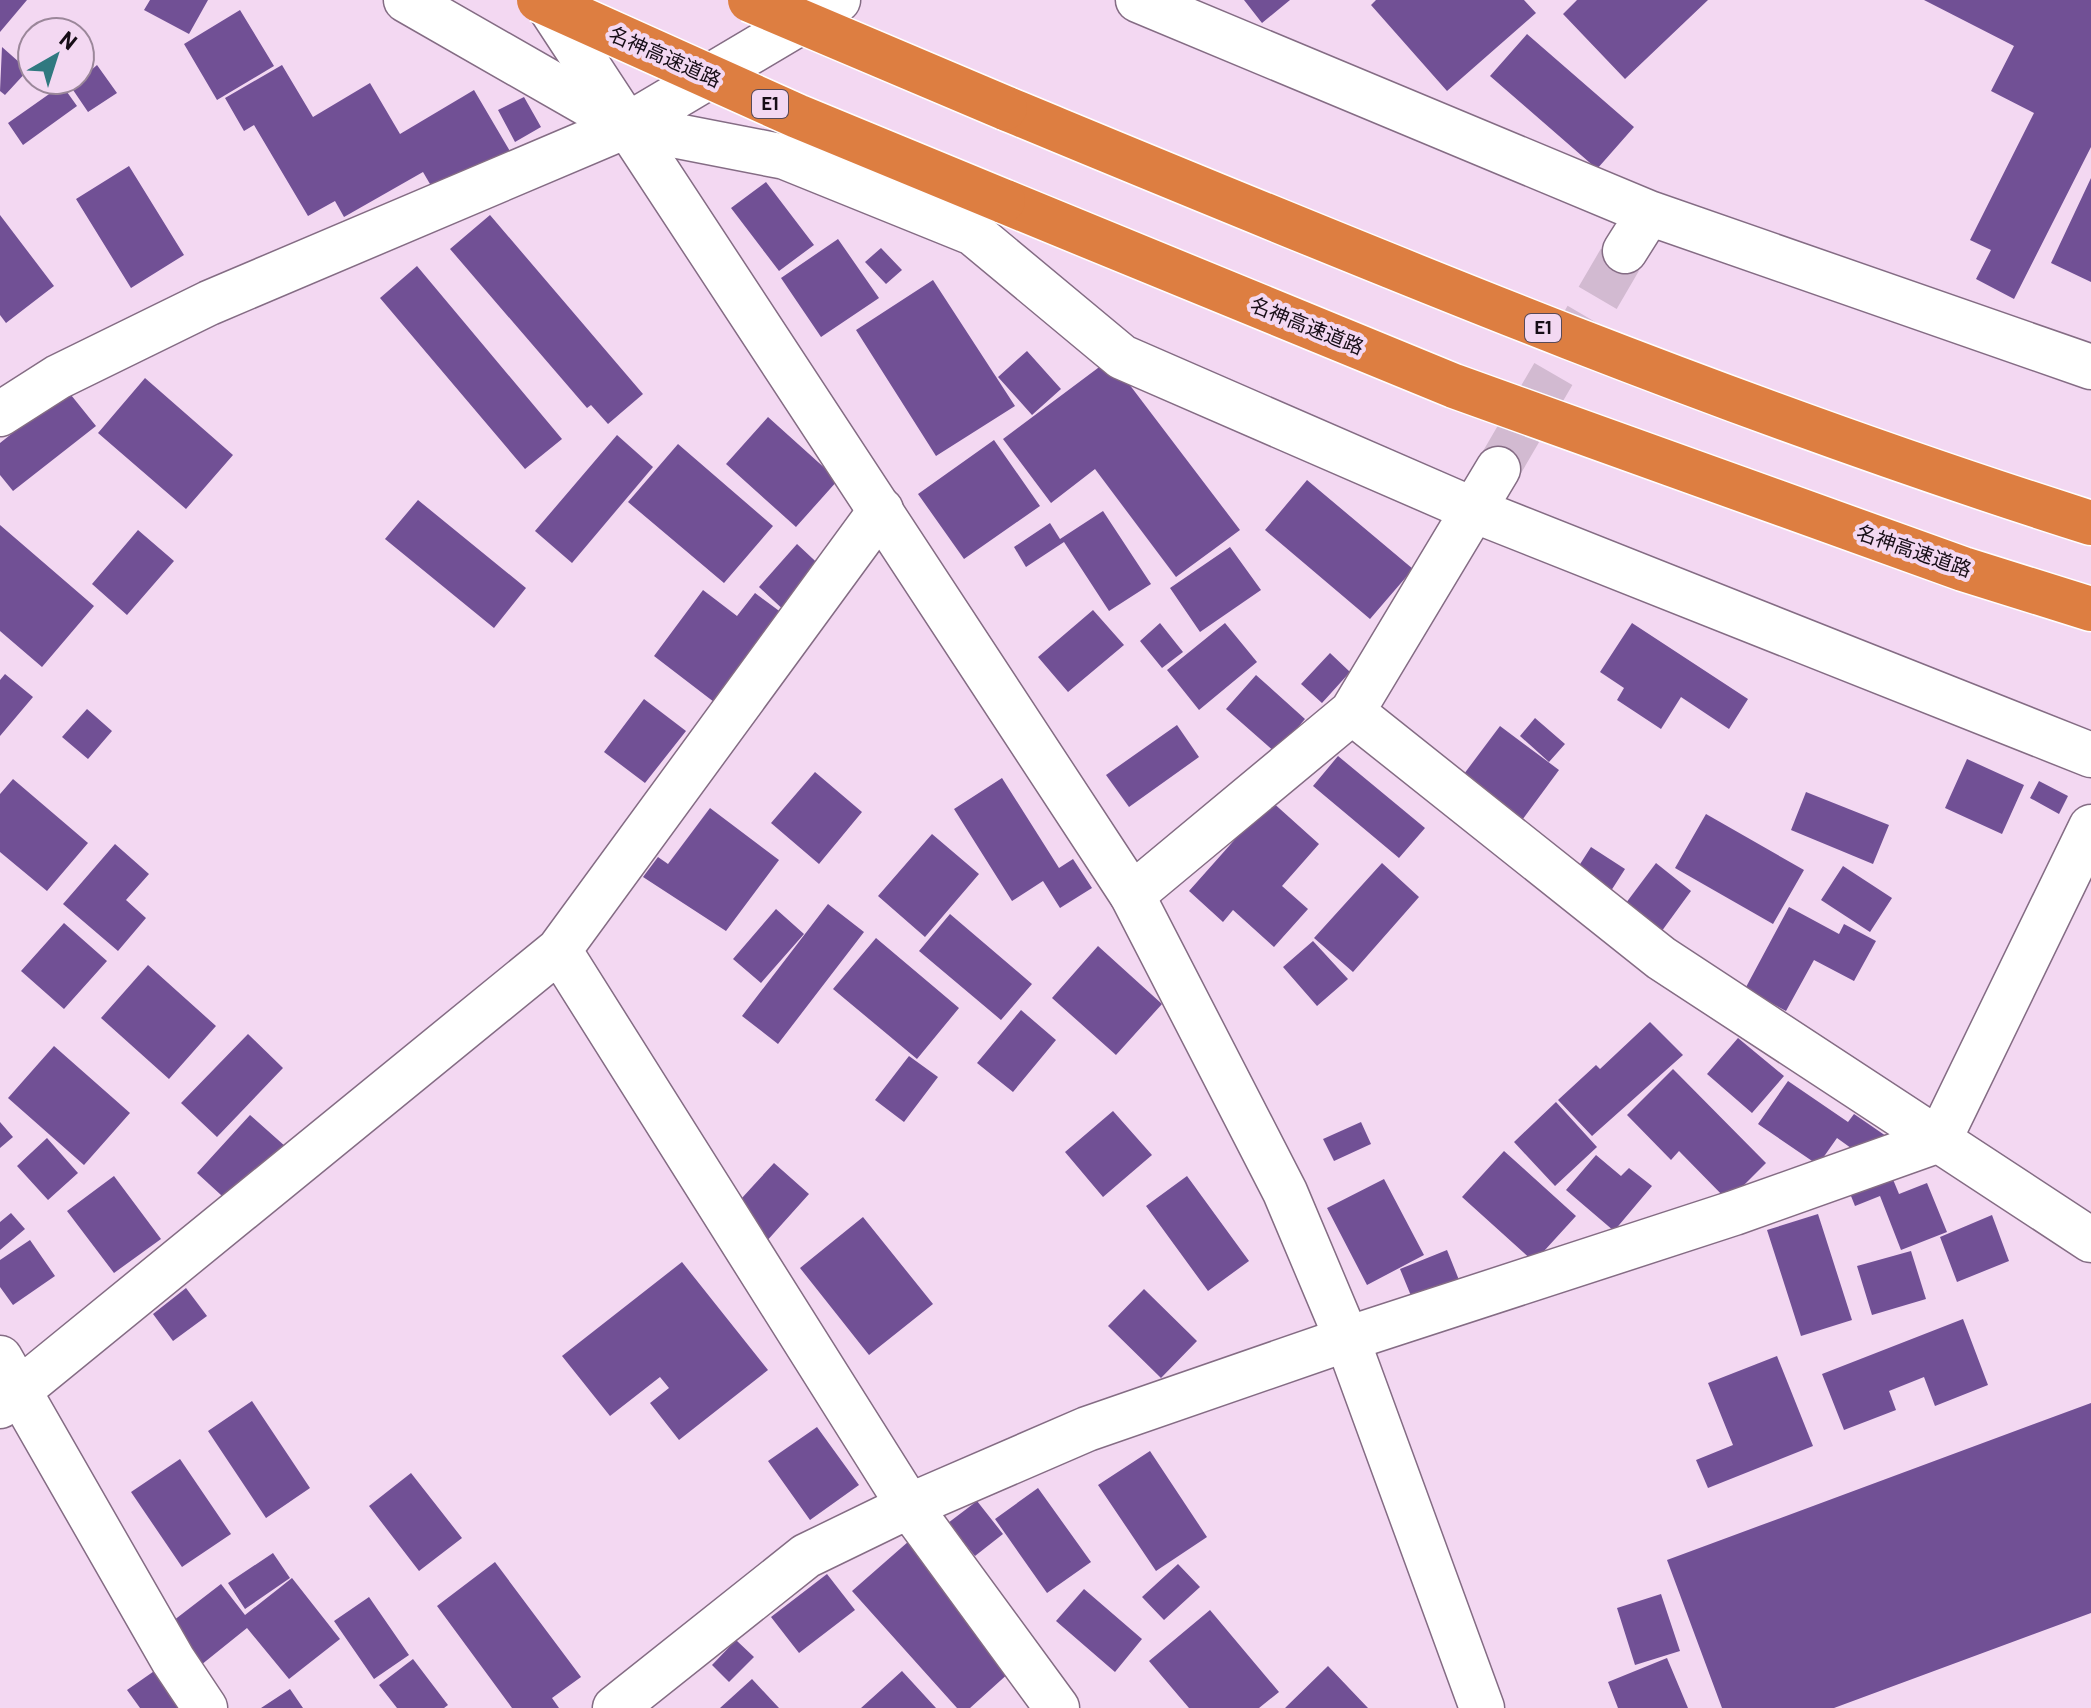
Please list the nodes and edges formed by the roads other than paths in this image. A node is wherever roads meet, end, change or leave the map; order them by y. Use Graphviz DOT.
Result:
graph roads {
  1 [pos="406,0"];
  2 [pos="542,0"];
  3 [pos="750,0"];
  4 [pos="838,0"];
  5 [pos="1138,0"];
  6 [pos="626,126"];
  7 [pos="1649,213"];
  8 [pos="1625,251"];
  9 [pos="2091,367"];
  10 [pos="0,414"];
  11 [pos="1498,469"];
  12 [pos="881,510"];
  13 [pos="1476,511"];
  14 [pos="2091,523"];
  15 [pos="2091,609"];
  16 [pos="1352,712"];
  17 [pos="2091,755"];
  18 [pos="2091,827"];
  19 [pos="1132,895"];
  20 [pos="559,950"];
  21 [pos="1939,1140"];
  22 [pos="2091,1240"];
  23 [pos="1347,1339"];
  24 [pos="7,1385"];
  25 [pos="909,1506"];
  26 [pos="205,1708"];
  27 [pos="615,1708"];
  28 [pos="1057,1708"];
  29 [pos="1482,1708"];
  1 -- 6 [label="street"];
  2 -- 6 [label="street"];
  2 -- 15 [label="highway, 名神高速道路 / E1, bridge"];
  3 -- 14 [label="highway, E1, bridge"];
  4 -- 6 [label="street"];
  5 -- 7 [label="street"];
  6 -- 10 [label="street"];
  6 -- 12 [label="street"];
  6 -- 13 [label="street"];
  7 -- 8 [label="street"];
  7 -- 9 [label="street"];
  11 -- 13 [label="street"];
  12 -- 19 [label="street"];
  12 -- 20 [label="street"];
  13 -- 16 [label="street"];
  13 -- 17 [label="street"];
  16 -- 19 [label="street"];
  16 -- 21 [label="street"];
  18 -- 21 [label="street"];
  19 -- 23 [label="street"];
  20 -- 24 [label="street"];
  20 -- 25 [label="street"];
  21 -- 22 [label="street"];
  21 -- 23 [label="street"];
  23 -- 25 [label="street"];
  23 -- 29 [label="street"];
  24 -- 26 [label="street"];
  25 -- 27 [label="street"];
  25 -- 28 [label="street"];
}
